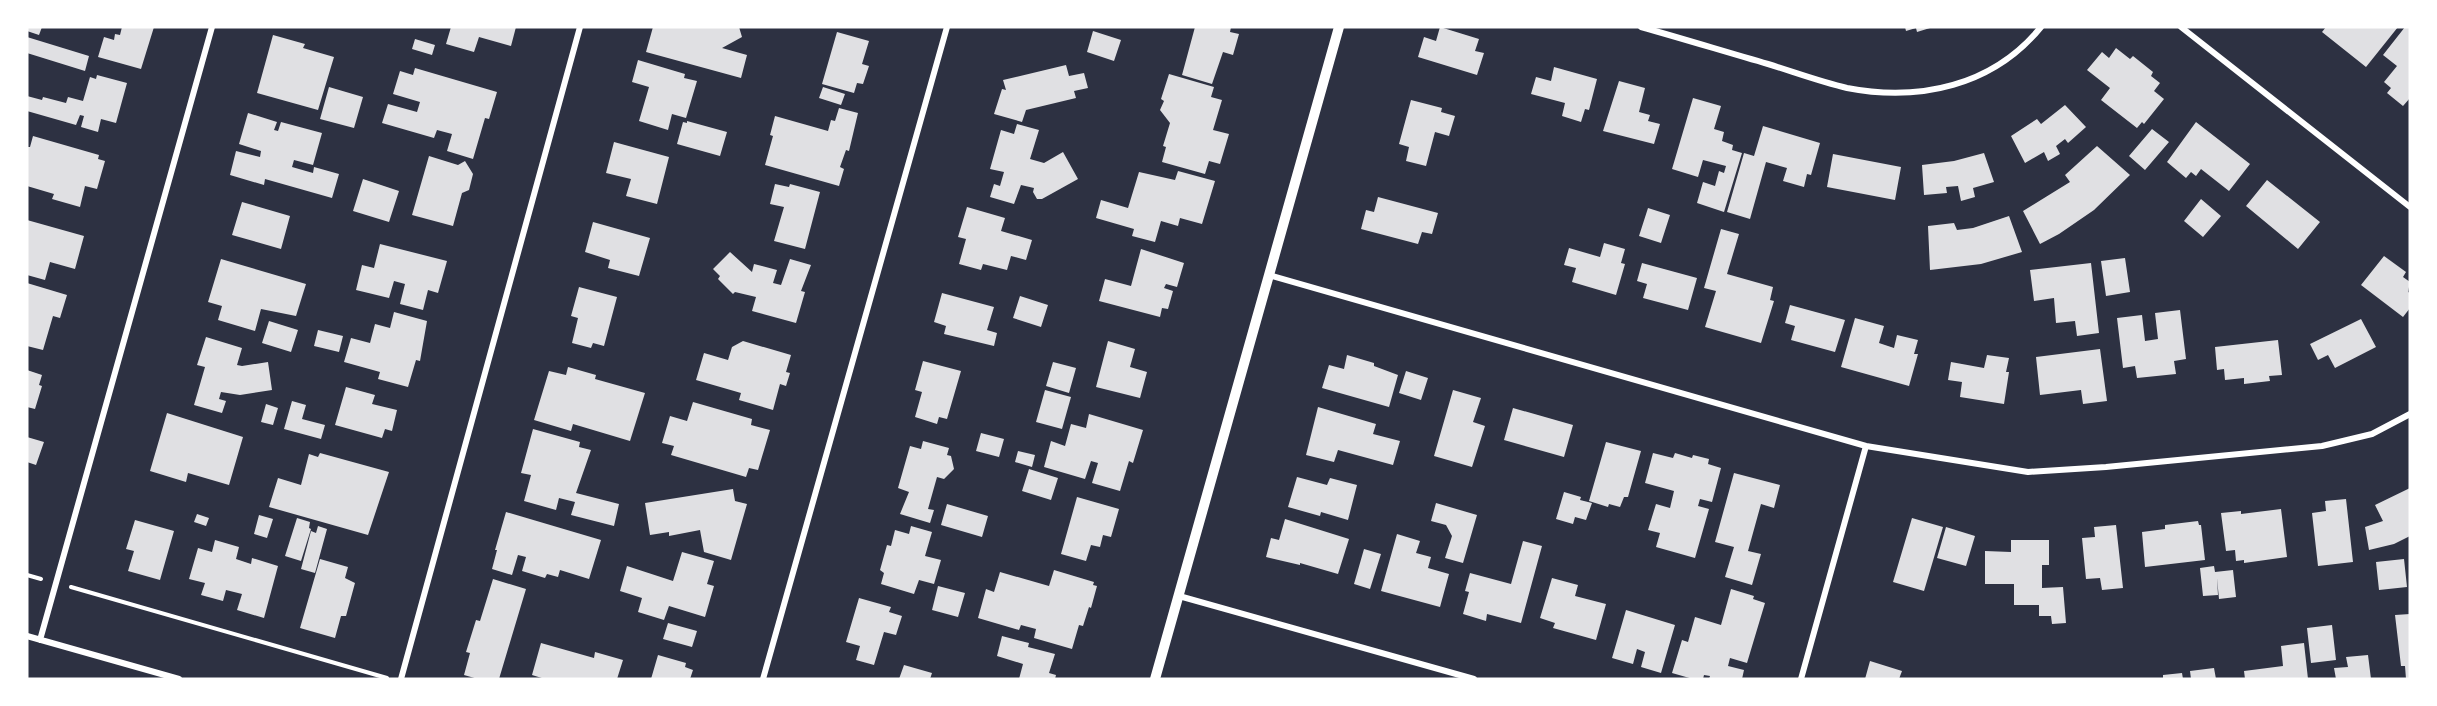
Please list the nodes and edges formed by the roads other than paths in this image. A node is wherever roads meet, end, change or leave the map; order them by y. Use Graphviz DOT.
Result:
graph roads {
  1 [pos="212,27"];
  2 [pos="580,27"];
  3 [pos="947,27"];
  4 [pos="1339,27"];
  5 [pos="1641,27"];
  6 [pos="2041,27"];
  7 [pos="2181,27"];
  8 [pos="2410,207"];
  9 [pos="1269,275"];
  10 [pos="2410,414"];
  11 [pos="1866,446"];
  12 [pos="1179,596"];
  13 [pos="27,636"];
  14 [pos="40,640"];
  15 [pos="179,679"];
  16 [pos="401,679"];
  17 [pos="763,679"];
  18 [pos="1155,679"];
  19 [pos="1474,679"];
  20 [pos="1801,679"];
  1 -- 14 [label="street"];
  2 -- 16 [label="street"];
  3 -- 17 [label="street"];
  4 -- 9 [label="street"];
  5 -- 6 [label="street"];
  7 -- 8 [label="street"];
  9 -- 11 [label="street"];
  9 -- 12 [label="street"];
  10 -- 11 [label="street"];
  11 -- 20 [label="street"];
  12 -- 18 [label="street"];
  12 -- 19 [label="street"];
  13 -- 14 [label="street"];
  14 -- 15 [label="street"];
}
